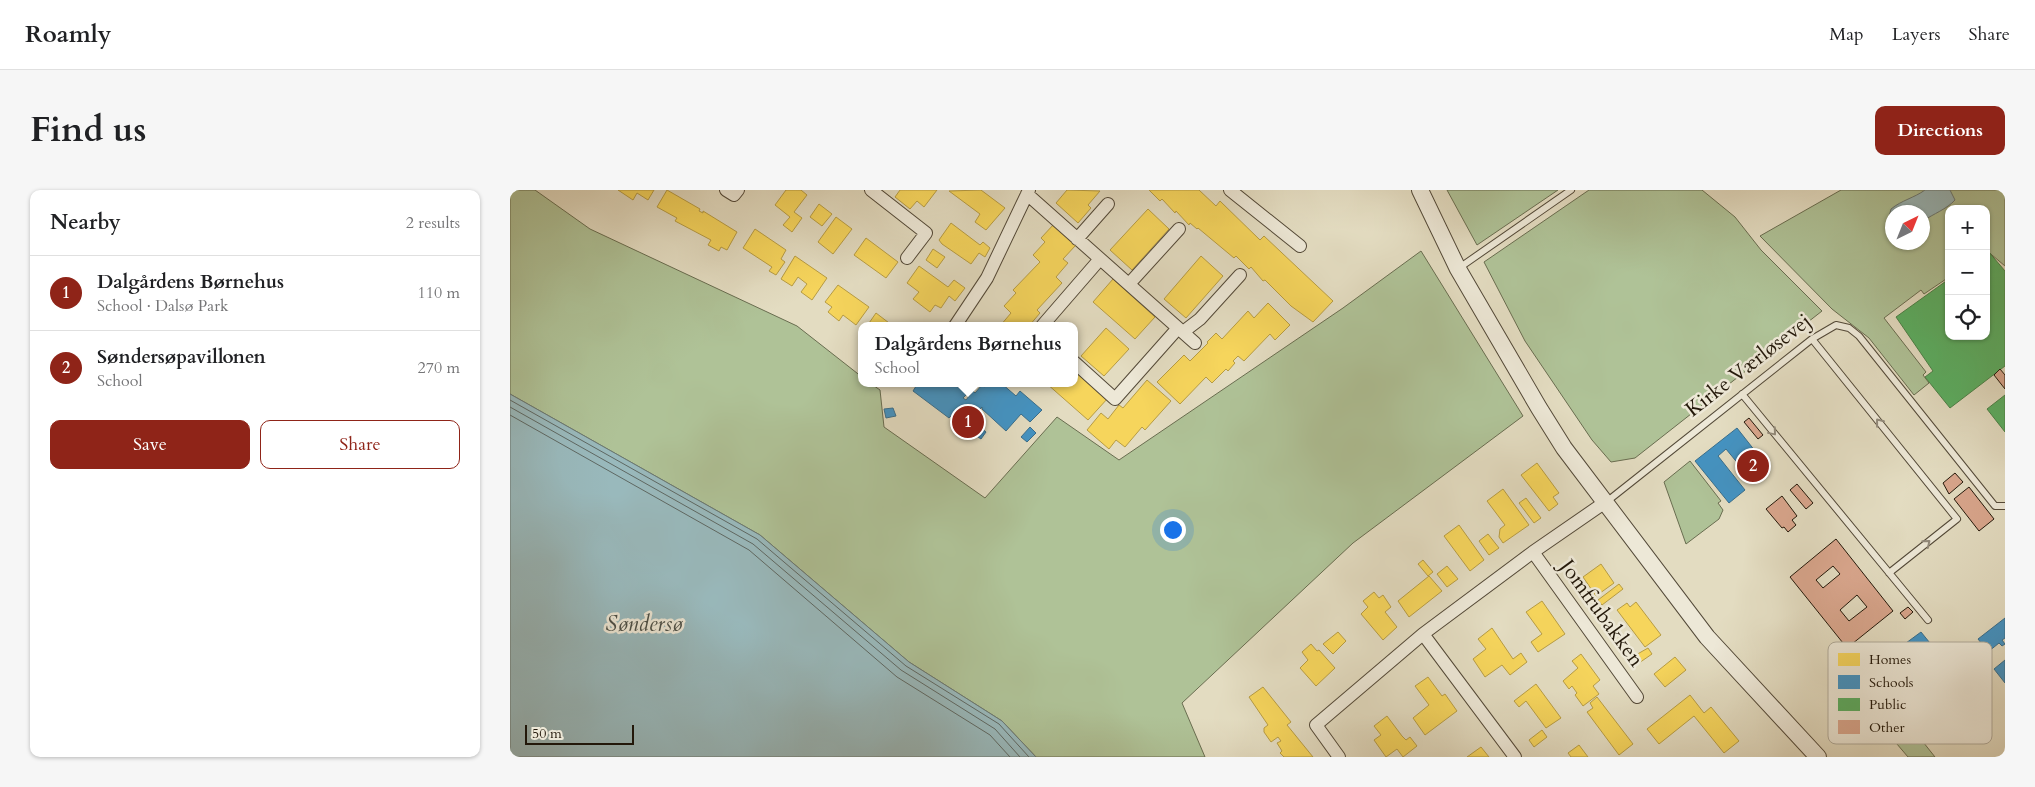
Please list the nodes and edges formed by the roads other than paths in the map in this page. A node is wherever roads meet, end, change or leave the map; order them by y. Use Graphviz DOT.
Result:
graph roads {
  1 [pos="726,190"];
  2 [pos="738,190"];
  3 [pos="871,190"];
  4 [pos="1230,190"];
  5 [pos="1420,190"];
  6 [pos="1570,190"];
  7 [pos="1028,192"];
  8 [pos="1108,204"];
  9 [pos="1179,229"];
  10 [pos="1077,238"];
  11 [pos="1300,246"];
  12 [pos="907,258"];
  13 [pos="1100,259"];
  14 [pos="1458,268"];
  15 [pos="1240,275"];
  16 [pos="1129,284"];
  17 [pos="958,322"];
  18 [pos="1045,322"];
  19 [pos="1181,330"];
  20 [pos="1812,339"];
  21 [pos="1195,343"];
  22 [pos="1078,366"];
  23 [pos="1742,394"];
  24 [pos="1604,503"];
  25 [pos="2005,506"];
  26 [pos="1533,552"];
  27 [pos="1889,573"];
  28 [pos="1928,620"];
  29 [pos="1423,634"];
  30 [pos="1637,697"];
  31 [pos="1339,757"];
  32 [pos="1515,757"];
  33 [pos="1818,757"];
  1 -- 2 [label="street"];
  3 -- 12 [label="street"];
  4 -- 11 [label="street"];
  5 -- 14 [label="street"];
  6 -- 14 [label="lane"];
  7 -- 10 [label="street"];
  7 -- 17 [label="street"];
  8 -- 10 [label="street"];
  9 -- 16 [label="street"];
  10 -- 13 [label="street"];
  13 -- 16 [label="street"];
  13 -- 18 [label="street"];
  14 -- 24 [label="street"];
  15 -- 19 [label="street"];
  16 -- 19 [label="street"];
  19 -- 21 [label="street"];
  19 -- 22 [label="street"];
  20 -- 23 [label="lane, Kirke Værløsevej"];
  20 -- 25 [label="lane, Kirke Værløsevej"];
  27 -- 20 [label="lane, one-way"];
  23 -- 24 [label="lane, Kirke Værløsevej"];
  23 -- 27 [label="lane, one-way"];
  24 -- 26 [label="street, Jomfrubakken"];
  24 -- 33 [label="street"];
  26 -- 29 [label="street, Jomfrubakken"];
  26 -- 30 [label="street, Jomfrubakken"];
  27 -- 28 [label="lane"];
  29 -- 31 [label="street, Jomfrubakken"];
  29 -- 32 [label="street"];
}
